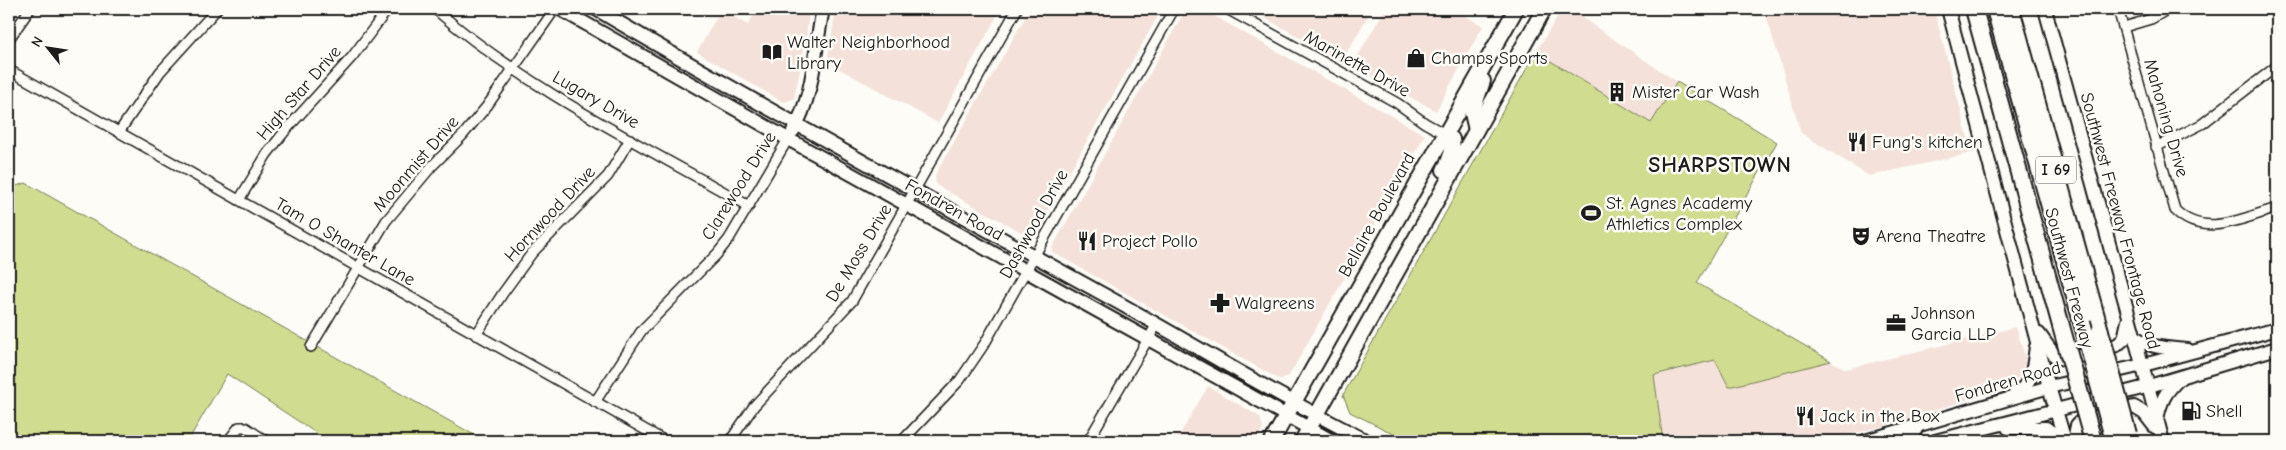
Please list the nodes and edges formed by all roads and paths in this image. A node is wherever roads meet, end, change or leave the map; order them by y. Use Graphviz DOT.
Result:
graph roads {
  1 [pos="30,9"];
  2 [pos="218,9"];
  3 [pos="388,9"];
  4 [pos="435,9"];
  5 [pos="555,9"];
  6 [pos="560,9"];
  7 [pos="596,9"];
  8 [pos="824,9"];
  9 [pos="1017,9"];
  10 [pos="1174,9"];
  11 [pos="1227,9"];
  12 [pos="1516,9"];
  13 [pos="1544,9"];
  14 [pos="1948,9"];
  15 [pos="1974,9"];
  16 [pos="1995,9"];
  17 [pos="2011,9"];
  18 [pos="2045,9"];
  19 [pos="2118,9"];
  20 [pos="2168,9"];
  21 [pos="2124,27"];
  22 [pos="9,39"];
  23 [pos="1484,65"];
  24 [pos="2277,66"];
  25 [pos="514,68"];
  26 [pos="9,70"];
  27 [pos="797,124"];
  28 [pos="1476,130"];
  29 [pos="119,132"];
  30 [pos="1445,134"];
  31 [pos="630,139"];
  32 [pos="788,139"];
  33 [pos="2156,147"];
  34 [pos="915,189"];
  35 [pos="239,200"];
  36 [pos="907,204"];
  37 [pos="749,206"];
  38 [pos="2277,208"];
  39 [pos="1426,219"];
  40 [pos="1035,256"];
  41 [pos="358,267"];
  42 [pos="1027,270"];
  43 [pos="2128,318"];
  44 [pos="1157,324"];
  45 [pos="2277,329"];
  46 [pos="2036,334"];
  47 [pos="476,335"];
  48 [pos="2133,335"];
  49 [pos="2255,336"];
  50 [pos="1147,337"];
  51 [pos="311,347"];
  52 [pos="2277,348"];
  53 [pos="2198,350"];
  54 [pos="2260,353"];
  55 [pos="2140,366"];
  56 [pos="2182,376"];
  57 [pos="2049,387"];
  58 [pos="2146,387"];
  59 [pos="2007,399"];
  60 [pos="595,402"];
  61 [pos="1293,403"];
  62 [pos="2056,409"];
  63 [pos="1286,416"];
  64 [pos="1316,416"];
  65 [pos="2157,423"];
  66 [pos="1917,426"];
  67 [pos="1981,430"];
  68 [pos="1306,436"];
  69 [pos="2162,438"];
  70 [pos="2124,439"];
  71 [pos="228,441"];
  72 [pos="266,441"];
  73 [pos="665,441"];
  74 [pos="730,441"];
  75 [pos="902,441"];
  76 [pos="1088,441"];
  77 [pos="1272,441"];
  78 [pos="1332,441"];
  79 [pos="1367,441"];
  80 [pos="1865,441"];
  81 [pos="1899,441"];
  82 [pos="1935,441"];
  83 [pos="2064,441"];
  84 [pos="2074,441"];
  85 [pos="2093,441"];
  1 -- 22 [label="street"];
  2 -- 29 [label="street"];
  3 -- 35 [label="street, High Star Drive"];
  4 -- 25 [label="street, Lugary Drive"];
  5 -- 25 [label="street, Moonmist Drive"];
  6 -- 32 [label="main road, Fondren Road"];
  7 -- 27 [label="main road, Fondren Road"];
  8 -- 27 [label="main road, Clarewood Drive"];
  9 -- 34 [label="street, De Moss Drive"];
  10 -- 40 [label="street, Dashwood Drive"];
  11 -- 30 [label="street, Marinette Drive"];
  12 -- 23 [label="main road, Bellaire Boulevard"];
  13 -- 28 [label="main road"];
  14 -- 46 [label="main road"];
  15 -- 85 [label="highway, Southwest Freeway / I 69, bridge"];
  16 -- 70 [label="highway, bridge"];
  17 -- 70 [label="highway, Southwest Freeway / I 69, bridge"];
  18 -- 43 [label="main road, Southwest Freeway Frontage Road"];
  19 -- 21 [label="street, Mahoning Drive"];
  20 -- 21 [label="street"];
  21 -- 33 [label="street, Mahoning Drive"];
  23 -- 28 [label="main road"];
  23 -- 30 [label="main road, Bellaire Boulevard"];
  24 -- 33 [label="street"];
  25 -- 31 [label="street, Lugary Drive"];
  25 -- 41 [label="street, Moonmist Drive"];
  26 -- 29 [label="street, Tam O Shanter Lane"];
  27 -- 32 [label="main road, Clarewood Drive"];
  27 -- 34 [label="main road, Fondren Road"];
  28 -- 39 [label="main road"];
  29 -- 35 [label="street, Tam O Shanter Lane"];
  30 -- 39 [label="main road"];
  30 -- 61 [label="main road, Bellaire Boulevard"];
  31 -- 37 [label="street, Lugary Drive"];
  31 -- 47 [label="street, Hornwood Drive"];
  32 -- 36 [label="main road, Fondren Road"];
  32 -- 37 [label="street, Clarewood Drive"];
  33 -- 38 [label="street, Mahoning Drive"];
  34 -- 36 [label="street, De Moss Drive"];
  34 -- 40 [label="main road, Fondren Road"];
  35 -- 41 [label="street, Tam O Shanter Lane"];
  36 -- 42 [label="main road, Fondren Road"];
  36 -- 74 [label="street, De Moss Drive"];
  37 -- 60 [label="street, Clarewood Drive"];
  39 -- 64 [label="main road"];
  40 -- 42 [label="street, Dashwood Drive"];
  40 -- 44 [label="main road, Fondren Road"];
  41 -- 47 [label="street, Tam O Shanter Lane"];
  41 -- 51 [label="street, Moonmist Drive"];
  42 -- 50 [label="main road, Fondren Road"];
  42 -- 75 [label="street, Dashwood Drive"];
  43 -- 46 [label="main road"];
  43 -- 48 [label="main road, Southwest Freeway Frontage Road"];
  44 -- 50 [label="street"];
  44 -- 61 [label="main road, Fondren Road"];
  45 -- 49 [label="main road, Fondren Road"];
  46 -- 57 [label="main road"];
  46 -- 59 [label="main road"];
  47 -- 60 [label="street, Tam O Shanter Lane"];
  48 -- 53 [label="main road"];
  48 -- 55 [label="main road, Southwest Freeway Frontage Road"];
  49 -- 53 [label="main road, Fondren Road"];
  49 -- 54 [label="main road"];
  50 -- 63 [label="main road, Fondren Road"];
  50 -- 76 [label="street"];
  52 -- 54 [label="main road"];
  53 -- 55 [label="main road, Fondren Road"];
  54 -- 56 [label="main road"];
  55 -- 57 [label="main road, Fondren Road"];
  55 -- 58 [label="main road, Southwest Freeway Frontage Road"];
  56 -- 58 [label="main road"];
  56 -- 65 [label="main road"];
  57 -- 59 [label="main road, Fondren Road"];
  57 -- 62 [label="main road"];
  58 -- 62 [label="main road"];
  58 -- 65 [label="main road, Southwest Freeway Frontage Road"];
  59 -- 66 [label="main road, Fondren Road"];
  60 -- 73 [label="street, Tam O Shanter Lane"];
  61 -- 63 [label="main road, Bellaire Boulevard"];
  61 -- 64 [label="main road, Fondren Road"];
  62 -- 67 [label="main road"];
  62 -- 83 [label="main road"];
  63 -- 68 [label="main road, Fondren Road"];
  63 -- 77 [label="main road, Bellaire Boulevard"];
  64 -- 68 [label="main road"];
  64 -- 79 [label="main road, Fondren Road"];
  65 -- 69 [label="main road, Southwest Freeway Frontage Road"];
  66 -- 80 [label="main road, Fondren Road"];
  66 -- 81 [label="main road"];
  67 -- 82 [label="main road"];
  67 -- 83 [label="main road"];
  68 -- 78 [label="main road, Fondren Road"];
  69 -- 84 [label="main road"];
  71 -- 72 [label="street"];
}
